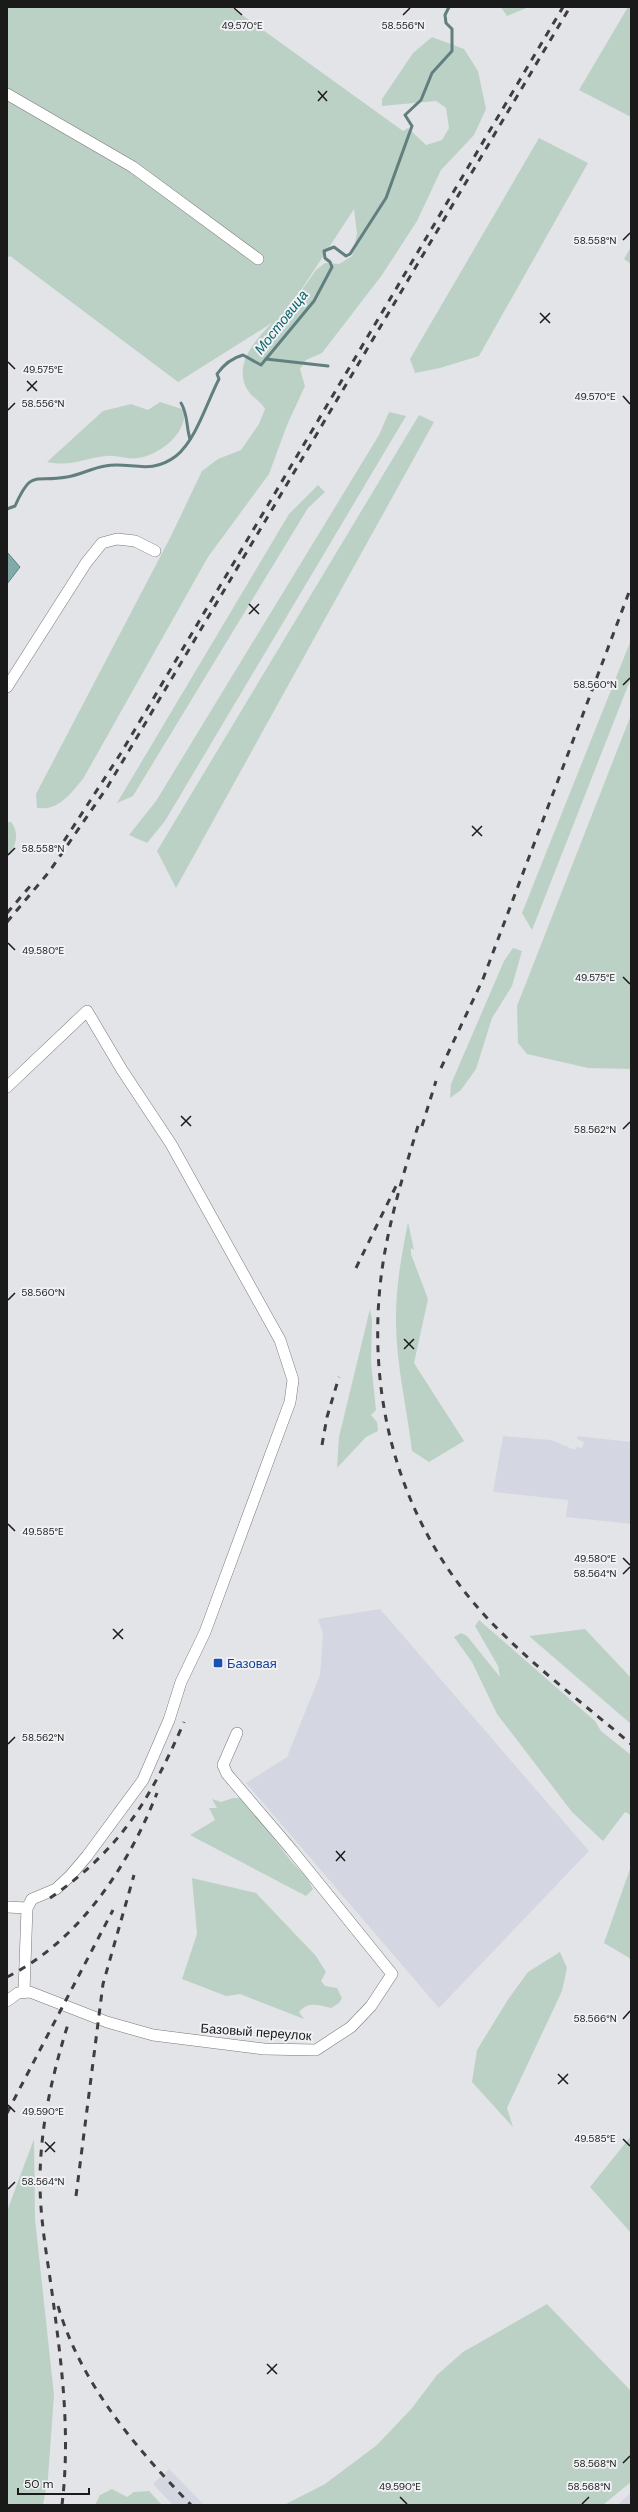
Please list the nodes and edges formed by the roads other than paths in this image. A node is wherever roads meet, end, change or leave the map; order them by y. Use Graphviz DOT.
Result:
graph roads {
  1 [pos="7,94"];
  2 [pos="258,259"];
  3 [pos="155,551"];
  4 [pos="7,687"];
  5 [pos="7,1087"];
  6 [pos="237,1733"];
  7 [pos="7,1907"];
  8 [pos="27,1908"];
  9 [pos="24,1992"];
  10 [pos="7,2001"];
  1 -- 2 [label="street"];
  3 -- 4 [label="street"];
  5 -- 8 [label="street"];
  6 -- 9 [label="street, Базовый переулок"];
  7 -- 8 [label="street"];
  8 -- 9 [label="street"];
  9 -- 10 [label="street"];
}
